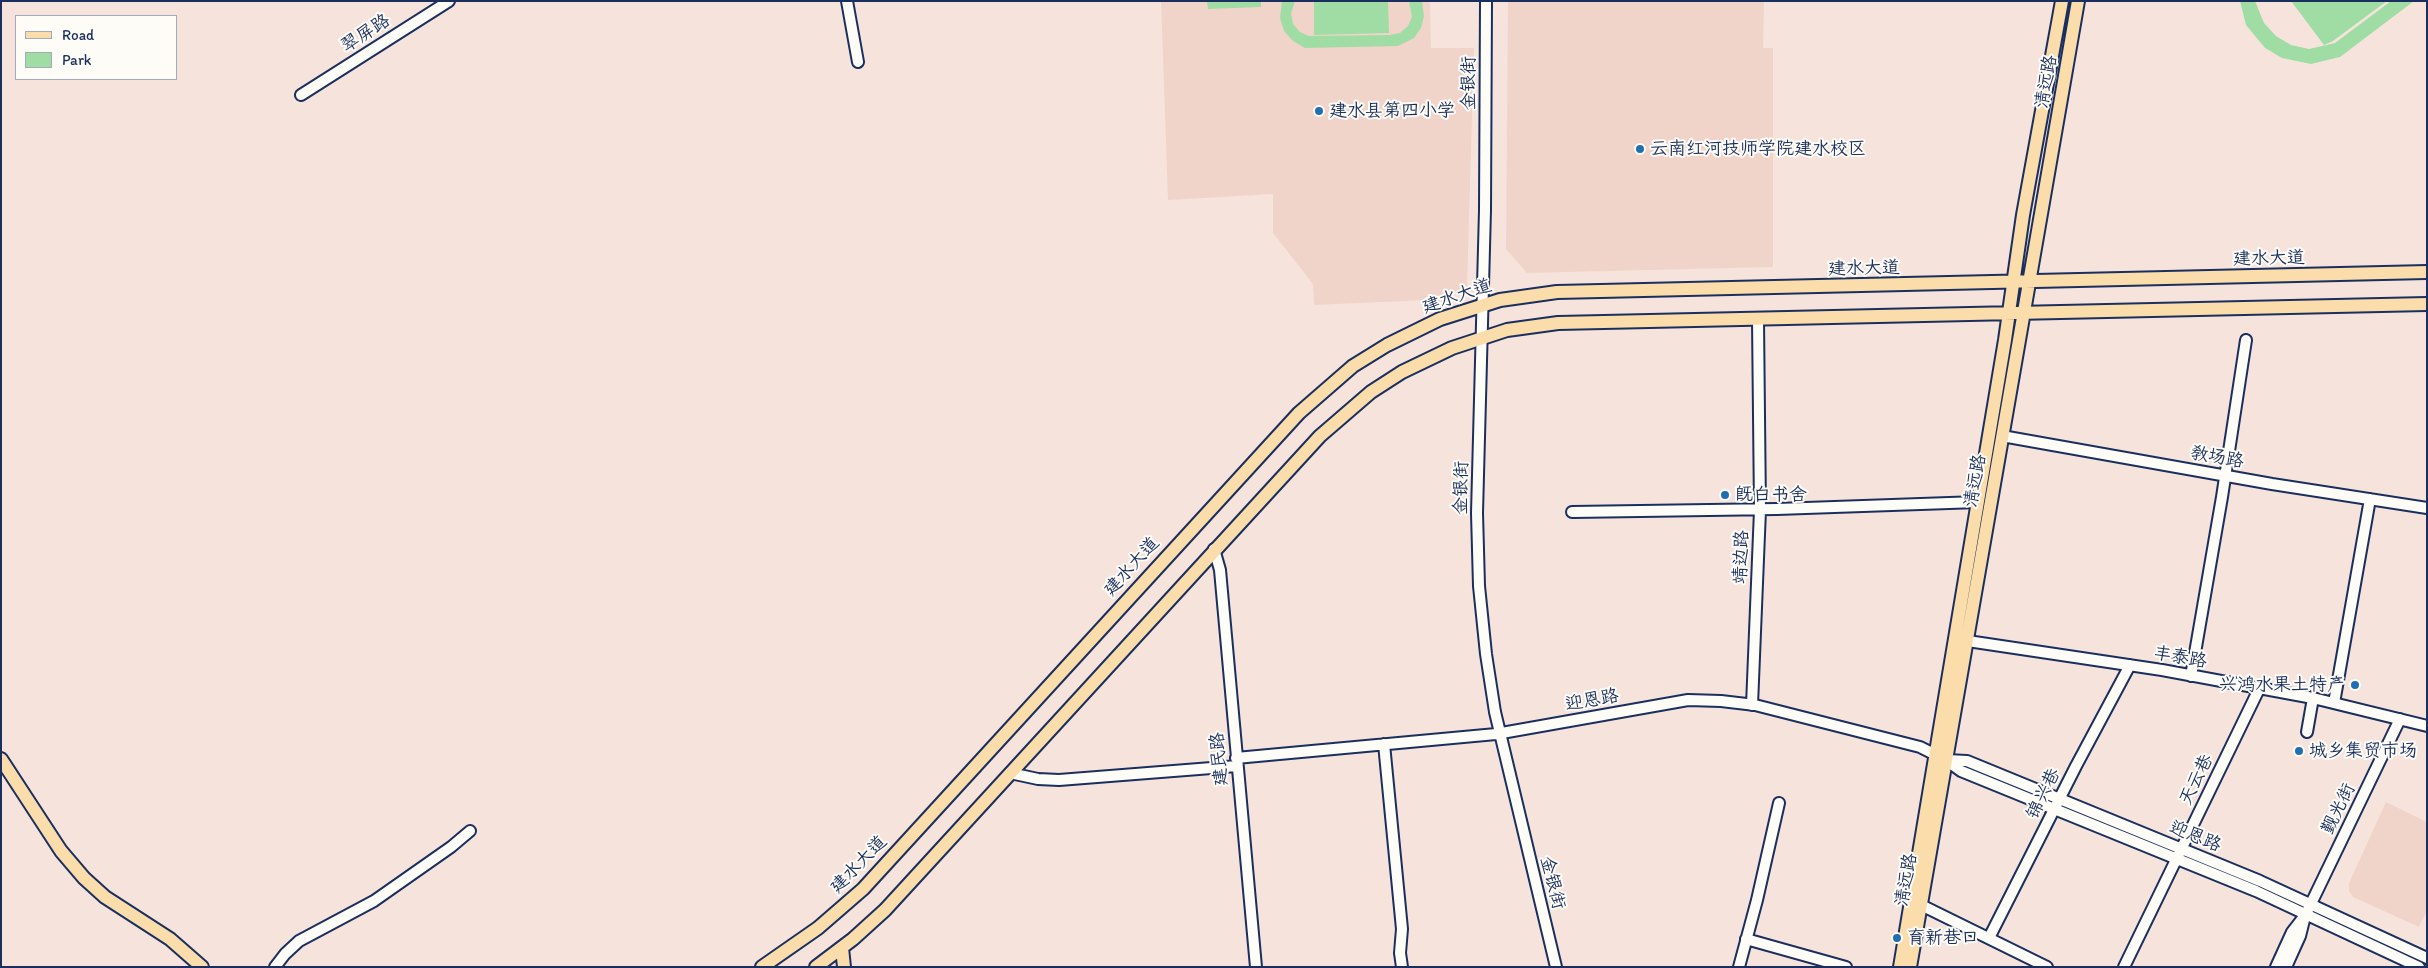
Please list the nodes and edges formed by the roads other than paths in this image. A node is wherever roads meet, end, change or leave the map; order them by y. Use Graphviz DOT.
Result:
graph roads {
  1 [pos="449,1"];
  2 [pos="847,1"];
  3 [pos="1486,1"];
  4 [pos="2062,1"];
  5 [pos="2078,1"];
  6 [pos="858,62"];
  7 [pos="302,95"];
  8 [pos="2427,272"];
  9 [pos="2013,282"];
  10 [pos="2030,282"];
  11 [pos="1483,304"];
  12 [pos="2427,304"];
  13 [pos="2009,314"];
  14 [pos="2024,314"];
  15 [pos="1758,320"];
  16 [pos="1482,337"];
  17 [pos="2246,340"];
  18 [pos="2002,436"];
  19 [pos="2225,476"];
  20 [pos="2370,499"];
  21 [pos="1978,502"];
  22 [pos="2427,508"];
  23 [pos="1760,510"];
  24 [pos="1572,512"];
  25 [pos="1214,549"];
  26 [pos="1960,640"];
  27 [pos="2130,665"];
  28 [pos="2191,676"];
  29 [pos="2259,688"];
  30 [pos="2312,698"];
  31 [pos="2334,703"];
  32 [pos="1752,705"];
  33 [pos="2400,719"];
  34 [pos="2427,726"];
  35 [pos="2307,732"];
  36 [pos="1500,734"];
  37 [pos="1384,744"];
  38 [pos="1941,758"];
  39 [pos="1,760"];
  40 [pos="1237,762"];
  41 [pos="1010,773"];
  42 [pos="2060,799"];
  43 [pos="1779,802"];
  44 [pos="2054,809"];
  45 [pos="470,831"];
  46 [pos="2182,849"];
  47 [pos="2177,859"];
  48 [pos="2311,904"];
  49 [pos="1921,905"];
  50 [pos="2306,914"];
  51 [pos="1989,938"];
  52 [pos="1746,939"];
  53 [pos="842,948"];
  54 [pos="2427,958"];
  55 [pos="769,965"];
  56 [pos="202,967"];
  57 [pos="275,967"];
  58 [pos="816,967"];
  59 [pos="844,967"];
  60 [pos="1256,967"];
  61 [pos="1402,967"];
  62 [pos="1556,967"];
  63 [pos="1738,967"];
  64 [pos="1846,967"];
  65 [pos="1900,967"];
  66 [pos="1910,967"];
  67 [pos="2047,967"];
  68 [pos="2124,967"];
  69 [pos="2276,967"];
  70 [pos="2286,967"];
  71 [pos="2419,967"];
  1 -- 7 [label="street, 翠屏路"];
  2 -- 6 [label="street"];
  3 -- 11 [label="street, 金银街"];
  4 -- 9 [label="main road, 清远路"];
  5 -- 10 [label="main road, 清远路"];
  8 -- 10 [label="main road, 建水大道"];
  9 -- 10 [label="main road, 建水大道"];
  9 -- 11 [label="main road, 建水大道"];
  9 -- 13 [label="main road, 清远路"];
  10 -- 14 [label="main road, 清远路"];
  11 -- 16 [label="street, 金银街"];
  11 -- 55 [label="main road, 建水大道"];
  12 -- 14 [label="main road"];
  13 -- 14 [label="main road"];
  13 -- 15 [label="main road"];
  13 -- 21 [label="main road, 清远路"];
  14 -- 18 [label="main road, 清远路"];
  15 -- 16 [label="main road"];
  15 -- 23 [label="street, 靖边路"];
  16 -- 25 [label="main road"];
  16 -- 36 [label="street, 金银街"];
  17 -- 19 [label="street"];
  18 -- 19 [label="street, 教场路"];
  18 -- 26 [label="main road, 清远路"];
  19 -- 20 [label="street, 教场路"];
  19 -- 28 [label="street"];
  20 -- 22 [label="street, 教场路"];
  20 -- 31 [label="street"];
  21 -- 23 [label="street"];
  21 -- 26 [label="main road, 清远路"];
  23 -- 24 [label="street"];
  23 -- 32 [label="street, 靖边路"];
  25 -- 40 [label="street, 建民路"];
  25 -- 41 [label="main road"];
  26 -- 27 [label="street, 丰泰路"];
  26 -- 38 [label="main road, 清远路"];
  27 -- 28 [label="street, 丰泰路"];
  27 -- 42 [label="street, 锦兴巷"];
  28 -- 29 [label="street, 丰泰路"];
  29 -- 30 [label="street, 丰泰路"];
  29 -- 46 [label="street, 天云巷"];
  30 -- 31 [label="street, 丰泰路"];
  30 -- 35 [label="street"];
  31 -- 33 [label="street, 丰泰路"];
  32 -- 36 [label="street, 迎恩路"];
  32 -- 38 [label="street, 迎恩路"];
  33 -- 34 [label="street, 丰泰路"];
  33 -- 48 [label="street, 觐光街"];
  36 -- 37 [label="street, 迎恩路"];
  36 -- 62 [label="street, 金银街"];
  37 -- 40 [label="street, 迎恩路"];
  37 -- 61 [label="street"];
  38 -- 42 [label="street, 迎恩路"];
  38 -- 44 [label="street, 迎恩路"];
  38 -- 49 [label="main road, 清远路"];
  38 -- 65 [label="main road, 清远路"];
  39 -- 56 [label="main road"];
  40 -- 41 [label="street, 迎恩路"];
  40 -- 60 [label="street, 建民路"];
  41 -- 53 [label="main road"];
  42 -- 44 [label="street, 锦兴巷"];
  42 -- 46 [label="street, 迎恩路"];
  43 -- 52 [label="street"];
  44 -- 47 [label="street, 迎恩路"];
  44 -- 51 [label="street, 锦兴巷"];
  45 -- 57 [label="street"];
  46 -- 47 [label="street, 天云巷"];
  46 -- 48 [label="street, 迎恩路"];
  47 -- 50 [label="street, 迎恩路"];
  47 -- 68 [label="street, 天云巷"];
  48 -- 50 [label="street, 觐光街"];
  48 -- 54 [label="street, 迎恩路"];
  49 -- 51 [label="street"];
  49 -- 66 [label="main road, 清远路"];
  50 -- 69 [label="street, 觐光街"];
  50 -- 70 [label="street, 觐光街"];
  50 -- 71 [label="street, 迎恩路"];
  51 -- 67 [label="street"];
  52 -- 63 [label="street"];
  52 -- 64 [label="street"];
  53 -- 58 [label="main road"];
  53 -- 59 [label="main road"];
}
